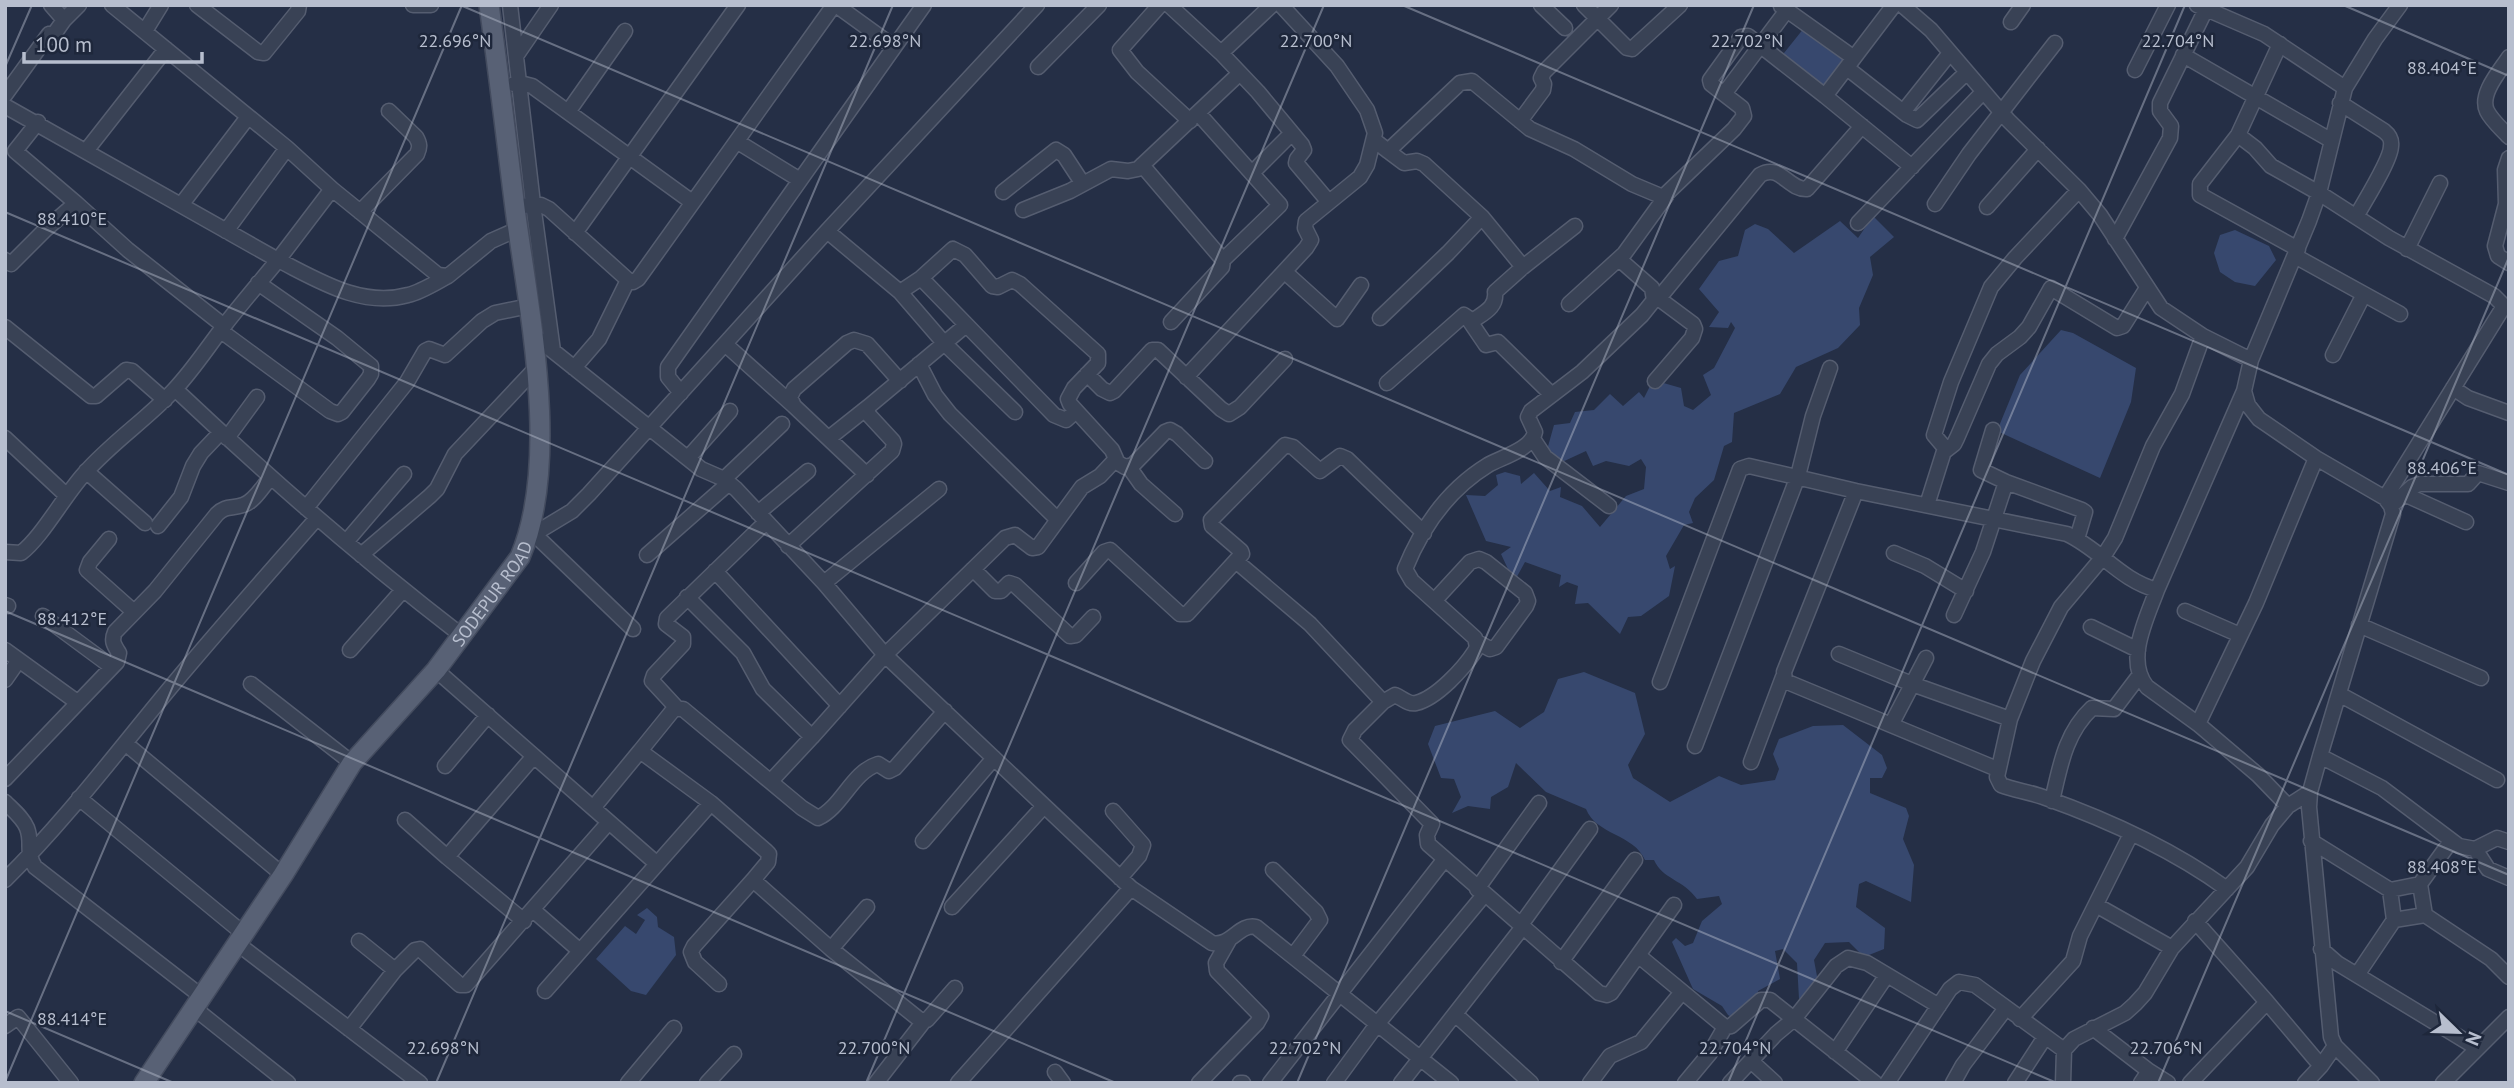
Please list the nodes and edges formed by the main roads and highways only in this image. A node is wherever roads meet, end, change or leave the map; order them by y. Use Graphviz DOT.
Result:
graph roads {
  1 [pos="489,5"];
  2 [pos="144,1083"];
  1 -- 2 [label="main road, SODEPUR ROAD"];
}
